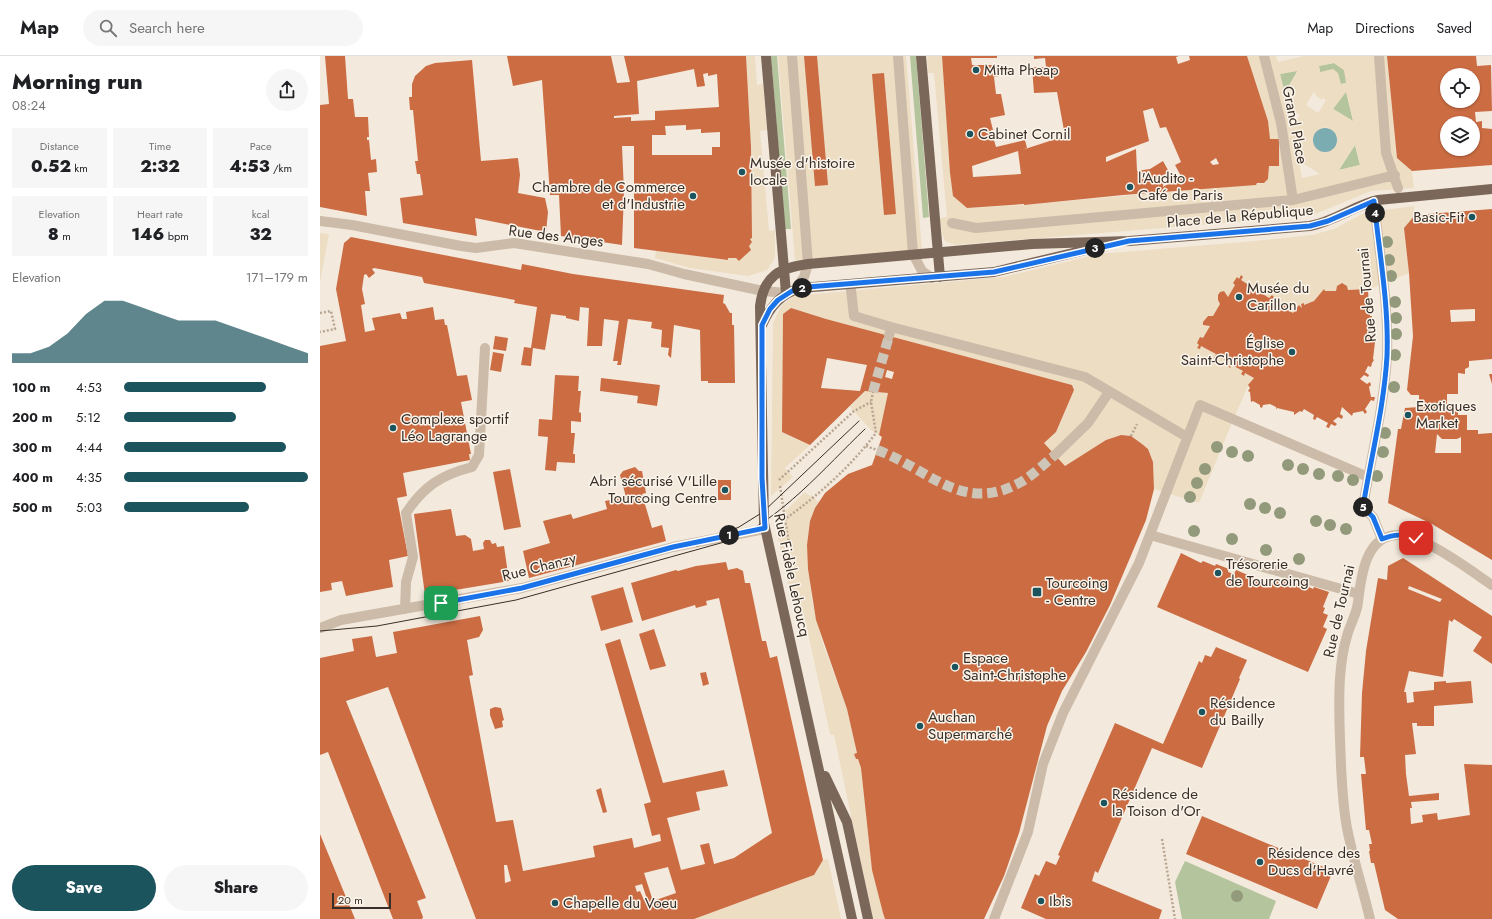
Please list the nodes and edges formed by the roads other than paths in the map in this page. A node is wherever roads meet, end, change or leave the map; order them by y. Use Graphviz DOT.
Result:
graph roads {
  1 [pos="766,56"];
  2 [pos="792,56"];
  3 [pos="898,56"];
  4 [pos="921,56"];
  5 [pos="1264,56"];
  6 [pos="1379,56"];
  7 [pos="1395,174"];
  8 [pos="1398,188"];
  9 [pos="1492,189"];
  10 [pos="1293,200"];
  11 [pos="1374,201"];
  12 [pos="320,220"];
  13 [pos="952,223"];
  14 [pos="1129,241"];
  15 [pos="938,252"];
  16 [pos="913,254"];
  17 [pos="808,264"];
  18 [pos="784,269"];
  19 [pos="936,278"];
  20 [pos="851,290"];
  21 [pos="763,291"];
  22 [pos="791,292"];
  23 [pos="762,325"];
  24 [pos="485,348"];
  25 [pos="1109,392"];
  26 [pos="1187,437"];
  27 [pos="1055,455"];
  28 [pos="1368,477"];
  29 [pos="765,528"];
  30 [pos="1150,535"];
  31 [pos="1382,539"];
  32 [pos="1492,585"];
  33 [pos="1359,594"];
  34 [pos="405,609"];
  35 [pos="320,628"];
  36 [pos="816,756"];
  37 [pos="852,919"];
  38 [pos="868,919"];
  39 [pos="994,919"];
  40 [pos="1370,919"];
  1 -- 18 [label="main road"];
  2 -- 17 [label="street"];
  3 -- 16 [label="street"];
  4 -- 15 [label="main road"];
  5 -- 10 [label="street, Grand Place"];
  6 -- 7 [label="street"];
  7 -- 8 [label="street"];
  7 -- 10 [label="street"];
  9 -- 11 [label="main road, Place de la République"];
  10 -- 13 [label="street"];
  11 -- 14 [label="main road, Place de la République"];
  11 -- 28 [label="street, Rue de Tournai"];
  12 -- 21 [label="street, Rue des Anges"];
  14 -- 15 [label="main road, Place de la République"];
  14 -- 19 [label="main road, Place de la République"];
  15 -- 16 [label="main road, Place de la République"];
  15 -- 19 [label="main road"];
  16 -- 17 [label="main road, Place de la République"];
  16 -- 19 [label="street"];
  17 -- 18 [label="main road, Place de la République"];
  17 -- 22 [label="street"];
  18 -- 21 [label="main road"];
  18 -- 22 [label="main road"];
  19 -- 22 [label="main road, Place de la République"];
  20 -- 25 [label="street"];
  21 -- 22 [label="street, Rue des Anges"];
  21 -- 23 [label="main road, Rue Fidèle Lehoucq"];
  22 -- 23 [label="main road, Rue Fidèle Lehoucq"];
  23 -- 29 [label="main road, Rue Fidèle Lehoucq"];
  24 -- 34 [label="street"];
  25 -- 26 [label="street"];
  25 -- 27 [label="street"];
  26 -- 28 [label="street"];
  26 -- 30 [label="street"];
  28 -- 31 [label="street, Rue de Tournai"];
  29 -- 34 [label="street, Rue Chanzy"];
  29 -- 36 [label="main road, Rue Fidèle Lehoucq"];
  30 -- 33 [label="street"];
  30 -- 39 [label="street"];
  31 -- 32 [label="street"];
  31 -- 33 [label="street, Rue de Tournai"];
  33 -- 40 [label="street, Rue de Tournai"];
  34 -- 35 [label="street, Rue Chanzy"];
  36 -- 37 [label="main road, Rue Fidèle Lehoucq"];
  36 -- 38 [label="main road, Rue Fidèle Lehoucq"];
}
